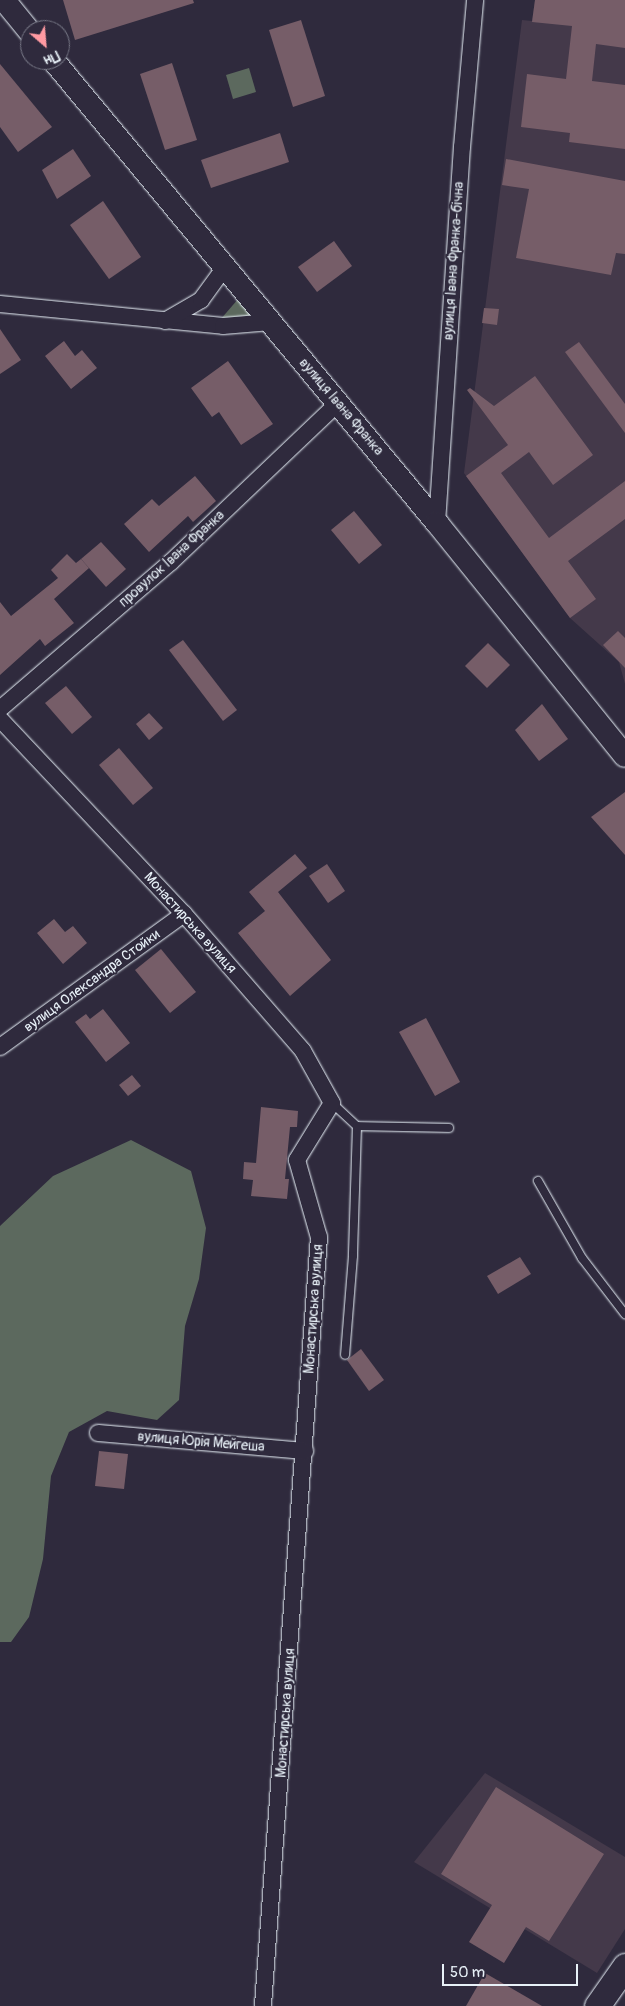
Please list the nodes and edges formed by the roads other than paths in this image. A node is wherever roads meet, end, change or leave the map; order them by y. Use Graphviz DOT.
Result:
graph roads {
  1 [pos="475,0"];
  2 [pos="10,1"];
  3 [pos="22,20"];
  4 [pos="61,70"];
  5 [pos="225,267"];
  6 [pos="0,304"];
  7 [pos="165,321"];
  8 [pos="271,322"];
  9 [pos="338,403"];
  10 [pos="437,523"];
  11 [pos="0,708"];
  12 [pos="0,720"];
  13 [pos="625,756"];
  14 [pos="184,914"];
  15 [pos="0,1048"];
  16 [pos="332,1103"];
  17 [pos="357,1126"];
  18 [pos="449,1128"];
  19 [pos="538,1181"];
  20 [pos="625,1314"];
  21 [pos="345,1355"];
  22 [pos="98,1433"];
  23 [pos="304,1451"];
  24 [pos="625,1966"];
  25 [pos="263,2006"];
  26 [pos="597,2006"];
  1 -- 10 [label="street, вулиця Івана Франка-бічна"];
  2 -- 3 [label="street"];
  4 -- 5 [label="street, вулиця Івана Франка"];
  5 -- 7 [label="street"];
  5 -- 8 [label="street, вулиця Івана Франка"];
  6 -- 7 [label="street"];
  7 -- 8 [label="street"];
  8 -- 9 [label="street, вулиця Івана Франка"];
  9 -- 10 [label="street, вулиця Івана Франка"];
  9 -- 11 [label="street, провулок Івана Франка"];
  10 -- 13 [label="street, вулиця Івана Франка"];
  12 -- 14 [label="street, Монастирська вулиця"];
  14 -- 15 [label="street, вулиця Олександра Стойки"];
  14 -- 16 [label="street, Монастирська вулиця"];
  16 -- 17 [label="lane"];
  16 -- 23 [label="street, Монастирська вулиця"];
  17 -- 18 [label="lane"];
  17 -- 21 [label="lane"];
  19 -- 20 [label="lane"];
  22 -- 23 [label="street, вулиця Юрія Мейгеша"];
  23 -- 25 [label="street, Монастирська вулиця"];
  24 -- 26 [label="main road"];
}
